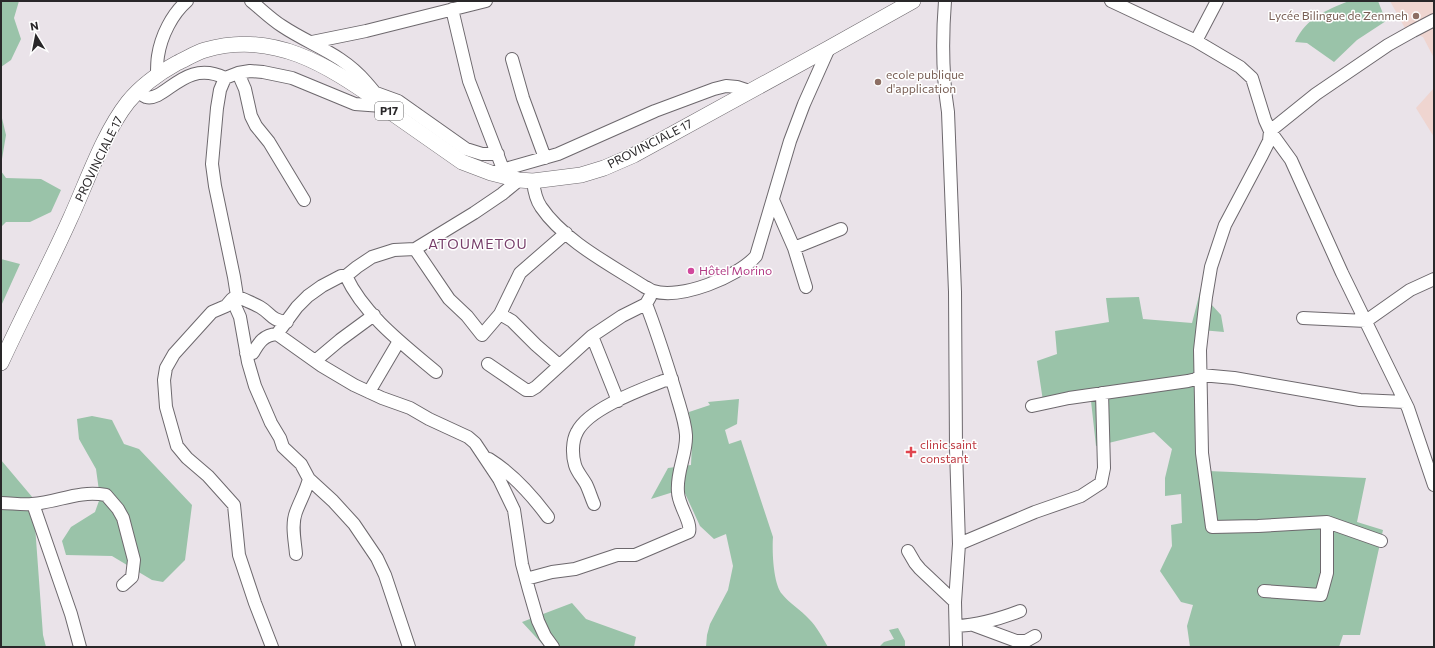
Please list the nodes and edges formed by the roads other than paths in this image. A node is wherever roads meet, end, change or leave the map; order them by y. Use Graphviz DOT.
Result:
graph roads {
  1 [pos="187,1"];
  2 [pos="251,1"];
  3 [pos="486,1"];
  4 [pos="913,1"];
  5 [pos="945,1"];
  6 [pos="1110,1"];
  7 [pos="1217,1"];
  8 [pos="452,9"];
  9 [pos="1434,20"];
  10 [pos="1196,41"];
  11 [pos="312,42"];
  12 [pos="829,48"];
  13 [pos="512,59"];
  14 [pos="238,73"];
  15 [pos="157,75"];
  16 [pos="225,78"];
  17 [pos="138,92"];
  18 [pos="749,92"];
  19 [pos="379,100"];
  20 [pos="1270,131"];
  21 [pos="498,154"];
  22 [pos="545,158"];
  23 [pos="497,171"];
  24 [pos="526,181"];
  25 [pos="304,200"];
  26 [pos="773,200"];
  27 [pos="841,229"];
  28 [pos="566,233"];
  29 [pos="794,248"];
  30 [pos="415,250"];
  31 [pos="346,276"];
  32 [pos="1434,279"];
  33 [pos="806,287"];
  34 [pos="654,291"];
  35 [pos="235,298"];
  36 [pos="646,304"];
  37 [pos="500,314"];
  38 [pos="374,315"];
  39 [pos="1303,318"];
  40 [pos="287,322"];
  41 [pos="1366,322"];
  42 [pos="277,334"];
  43 [pos="592,336"];
  44 [pos="399,340"];
  45 [pos="246,353"];
  46 [pos="315,361"];
  47 [pos="1,363"];
  48 [pos="488,364"];
  49 [pos="559,365"];
  50 [pos="436,372"];
  51 [pos="1201,375"];
  52 [pos="672,379"];
  53 [pos="368,392"];
  54 [pos="1102,393"];
  55 [pos="618,401"];
  56 [pos="1405,402"];
  57 [pos="1032,406"];
  58 [pos="485,456"];
  59 [pos="1432,469"];
  60 [pos="309,479"];
  61 [pos="1434,485"];
  62 [pos="1,503"];
  63 [pos="33,504"];
  64 [pos="594,504"];
  65 [pos="548,517"];
  66 [pos="1327,522"];
  67 [pos="1381,541"];
  68 [pos="959,544"];
  69 [pos="908,551"];
  70 [pos="296,554"];
  71 [pos="526,579"];
  72 [pos="123,585"];
  73 [pos="1264,591"];
  74 [pos="955,602"];
  75 [pos="1020,611"];
  76 [pos="973,625"];
  77 [pos="956,626"];
  78 [pos="1035,636"];
  79 [pos="80,647"];
  80 [pos="272,647"];
  81 [pos="409,647"];
  82 [pos="553,647"];
  83 [pos="956,647"];
  1 -- 15 [label="street"];
  2 -- 11 [label="street"];
  3 -- 8 [label="street"];
  4 -- 12 [label="main road, PROVINCIALE 17 / P17"];
  5 -- 68 [label="street"];
  6 -- 10 [label="street"];
  7 -- 10 [label="street"];
  8 -- 11 [label="street"];
  8 -- 21 [label="street"];
  9 -- 20 [label="street"];
  10 -- 20 [label="street"];
  11 -- 19 [label="street"];
  12 -- 18 [label="main road, PROVINCIALE 17 / P17"];
  12 -- 26 [label="street"];
  13 -- 22 [label="street"];
  14 -- 16 [label="street"];
  14 -- 19 [label="street"];
  14 -- 25 [label="street"];
  15 -- 17 [label="main road, PROVINCIALE 17 / P17"];
  15 -- 19 [label="main road, PROVINCIALE 17 / P17"];
  16 -- 17 [label="street"];
  16 -- 35 [label="street"];
  17 -- 47 [label="main road, PROVINCIALE 17 / P17"];
  18 -- 22 [label="street"];
  18 -- 24 [label="main road, PROVINCIALE 17 / P17"];
  19 -- 21 [label="street"];
  19 -- 23 [label="main road, PROVINCIALE 17 / P17"];
  20 -- 41 [label="street"];
  20 -- 51 [label="street"];
  21 -- 23 [label="street"];
  22 -- 23 [label="street"];
  23 -- 24 [label="main road, PROVINCIALE 17 / P17"];
  24 -- 28 [label="street"];
  24 -- 30 [label="street"];
  26 -- 29 [label="street"];
  26 -- 34 [label="street"];
  27 -- 29 [label="street"];
  28 -- 34 [label="street"];
  28 -- 37 [label="street"];
  29 -- 33 [label="street"];
  30 -- 31 [label="street"];
  30 -- 37 [label="street"];
  31 -- 38 [label="street"];
  31 -- 40 [label="street"];
  32 -- 41 [label="street"];
  34 -- 36 [label="street"];
  35 -- 40 [label="street"];
  35 -- 45 [label="street"];
  35 -- 80 [label="street"];
  36 -- 43 [label="street"];
  36 -- 52 [label="street"];
  37 -- 49 [label="street"];
  38 -- 44 [label="street"];
  38 -- 46 [label="street"];
  39 -- 41 [label="street"];
  40 -- 42 [label="street"];
  41 -- 56 [label="street"];
  42 -- 45 [label="street"];
  42 -- 46 [label="street"];
  43 -- 49 [label="street"];
  43 -- 55 [label="street"];
  44 -- 50 [label="street"];
  44 -- 53 [label="street"];
  45 -- 60 [label="street"];
  46 -- 53 [label="street"];
  48 -- 49 [label="street"];
  51 -- 54 [label="street"];
  51 -- 56 [label="street"];
  51 -- 66 [label="street"];
  52 -- 55 [label="street"];
  52 -- 71 [label="street"];
  53 -- 58 [label="street"];
  54 -- 57 [label="street"];
  54 -- 68 [label="street"];
  55 -- 64 [label="street"];
  56 -- 59 [label="street"];
  58 -- 65 [label="street"];
  58 -- 71 [label="street"];
  59 -- 61 [label="street"];
  60 -- 70 [label="street"];
  60 -- 81 [label="street"];
  62 -- 63 [label="street"];
  63 -- 72 [label="street"];
  63 -- 79 [label="street"];
  66 -- 67 [label="street"];
  66 -- 73 [label="street"];
  68 -- 74 [label="street"];
  69 -- 74 [label="street"];
  71 -- 82 [label="street"];
  74 -- 77 [label="street"];
  75 -- 76 [label="street"];
  76 -- 77 [label="street"];
  76 -- 78 [label="street"];
  77 -- 83 [label="street"];
}
